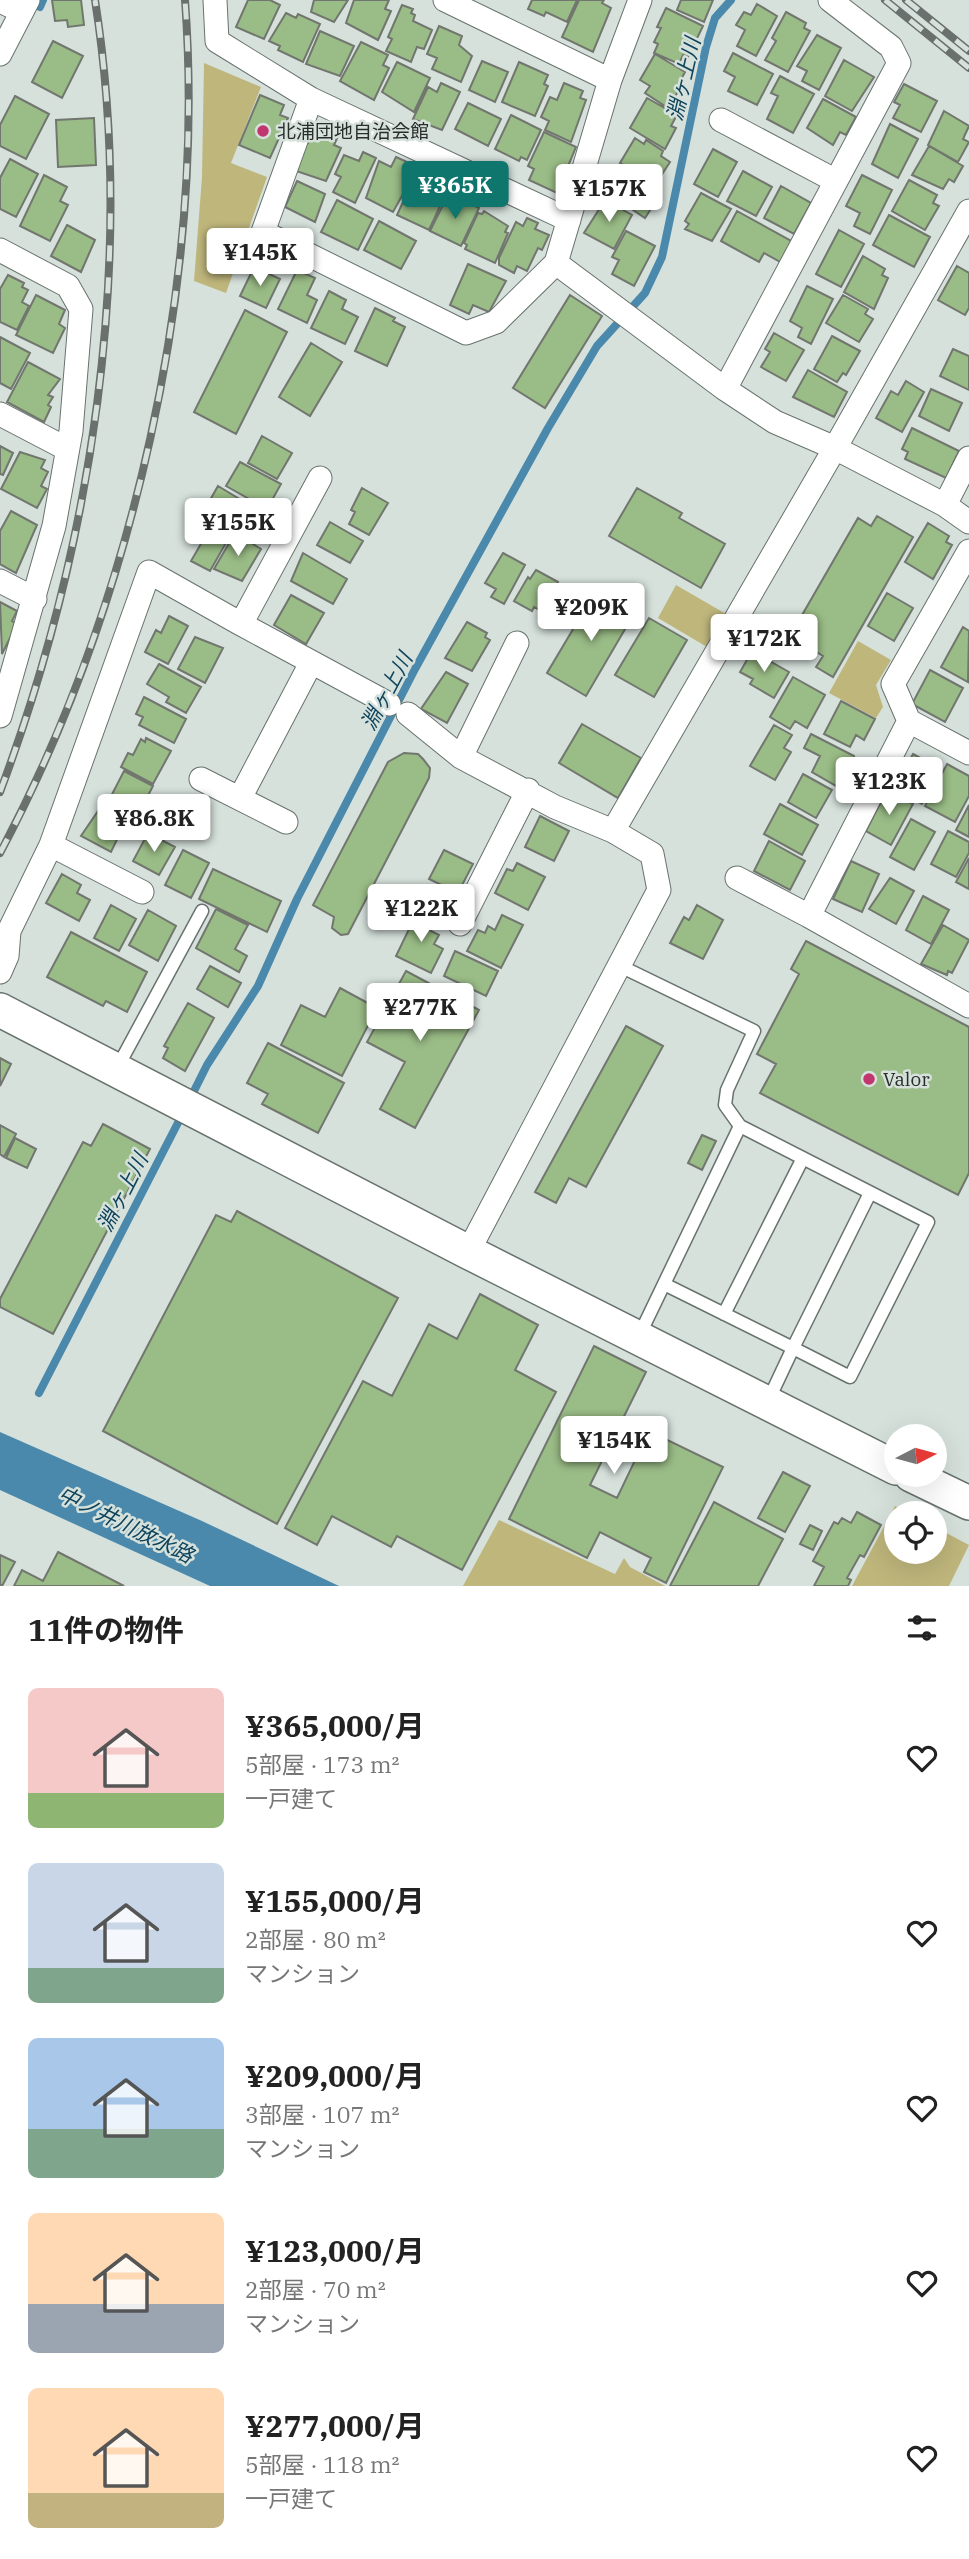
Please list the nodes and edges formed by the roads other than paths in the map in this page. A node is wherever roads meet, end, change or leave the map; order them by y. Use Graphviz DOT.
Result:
graph roads {
  1 [pos="215,0"];
  2 [pos="445,0"];
  3 [pos="640,0"];
  4 [pos="830,0"];
  5 [pos="0,1"];
  6 [pos="25,6"];
  7 [pos="0,54"];
  8 [pos="610,80"];
  9 [pos="311,99"];
  10 [pos="721,120"];
  11 [pos="836,181"];
  12 [pos="969,211"];
  13 [pos="569,220"];
  14 [pos="0,250"];
  15 [pos="556,263"];
  16 [pos="725,389"];
  17 [pos="0,414"];
  18 [pos="835,448"];
  19 [pos="67,449"];
  20 [pos="969,458"];
  21 [pos="320,478"];
  22 [pos="945,505"];
  23 [pos="969,522"];
  24 [pos="969,551"];
  25 [pos="0,581"];
  26 [pos="35,599"];
  27 [pos="241,624"];
  28 [pos="517,643"];
  29 [pos="312,663"];
  30 [pos="0,716"];
  31 [pos="909,722"];
  32 [pos="969,753"];
  33 [pos="461,757"];
  34 [pos="201,779"];
  35 [pos="528,790"];
  36 [pos="240,798"];
  37 [pos="286,822"];
  38 [pos="613,831"];
  39 [pos="51,845"];
  40 [pos="737,878"];
  41 [pos="142,892"];
  42 [pos="202,911"];
  43 [pos="809,916"];
  44 [pos="460,924"];
  45 [pos="618,965"];
  46 [pos="0,972"];
  47 [pos="967,998"];
  48 [pos="0,1010"];
  49 [pos="116,1070"];
  50 [pos="740,1126"];
  51 [pos="803,1158"];
  52 [pos="870,1193"];
  53 [pos="468,1252"];
  54 [pos="664,1284"];
  55 [pos="724,1314"];
  56 [pos="638,1338"];
  57 [pos="793,1348"];
  58 [pos="767,1403"];
  59 [pos="884,1462"];
  60 [pos="938,1488"];
  61 [pos="969,1503"];
  1 -- 9 [label="street"];
  2 -- 8 [label="street"];
  3 -- 8 [label="street"];
  4 -- 11 [label="street"];
  5 -- 6 [label="street"];
  6 -- 7 [label="street"];
  8 -- 13 [label="street"];
  9 -- 13 [label="street"];
  9 -- 15 [label="street"];
  10 -- 11 [label="street"];
  11 -- 16 [label="street"];
  12 -- 18 [label="street"];
  13 -- 15 [label="street"];
  14 -- 19 [label="street"];
  15 -- 16 [label="street"];
  16 -- 18 [label="street"];
  17 -- 19 [label="street"];
  18 -- 22 [label="street"];
  18 -- 38 [label="street"];
  19 -- 26 [label="street"];
  20 -- 22 [label="street"];
  21 -- 27 [label="street"];
  22 -- 23 [label="street"];
  24 -- 31 [label="street"];
  25 -- 26 [label="street"];
  26 -- 30 [label="street"];
  27 -- 29 [label="street"];
  27 -- 39 [label="street"];
  28 -- 33 [label="street"];
  29 -- 33 [label="street"];
  29 -- 36 [label="street"];
  31 -- 32 [label="street"];
  31 -- 43 [label="street"];
  33 -- 35 [label="street"];
  34 -- 36 [label="street"];
  35 -- 38 [label="street"];
  35 -- 44 [label="street"];
  36 -- 37 [label="street"];
  38 -- 45 [label="street"];
  39 -- 41 [label="street"];
  39 -- 46 [label="street"];
  40 -- 43 [label="street"];
  42 -- 49 [label="lane"];
  43 -- 47 [label="street"];
  45 -- 50 [label="lane"];
  45 -- 53 [label="street"];
  48 -- 49 [label="street"];
  49 -- 53 [label="street"];
  50 -- 51 [label="lane"];
  50 -- 54 [label="lane"];
  51 -- 52 [label="lane"];
  51 -- 55 [label="lane"];
  52 -- 57 [label="lane"];
  52 -- 57 [label="lane"];
  53 -- 56 [label="street"];
  54 -- 55 [label="lane"];
  54 -- 56 [label="lane"];
  55 -- 57 [label="lane"];
  56 -- 58 [label="street"];
  57 -- 58 [label="lane"];
  58 -- 59 [label="street"];
  60 -- 61 [label="street"];
}
